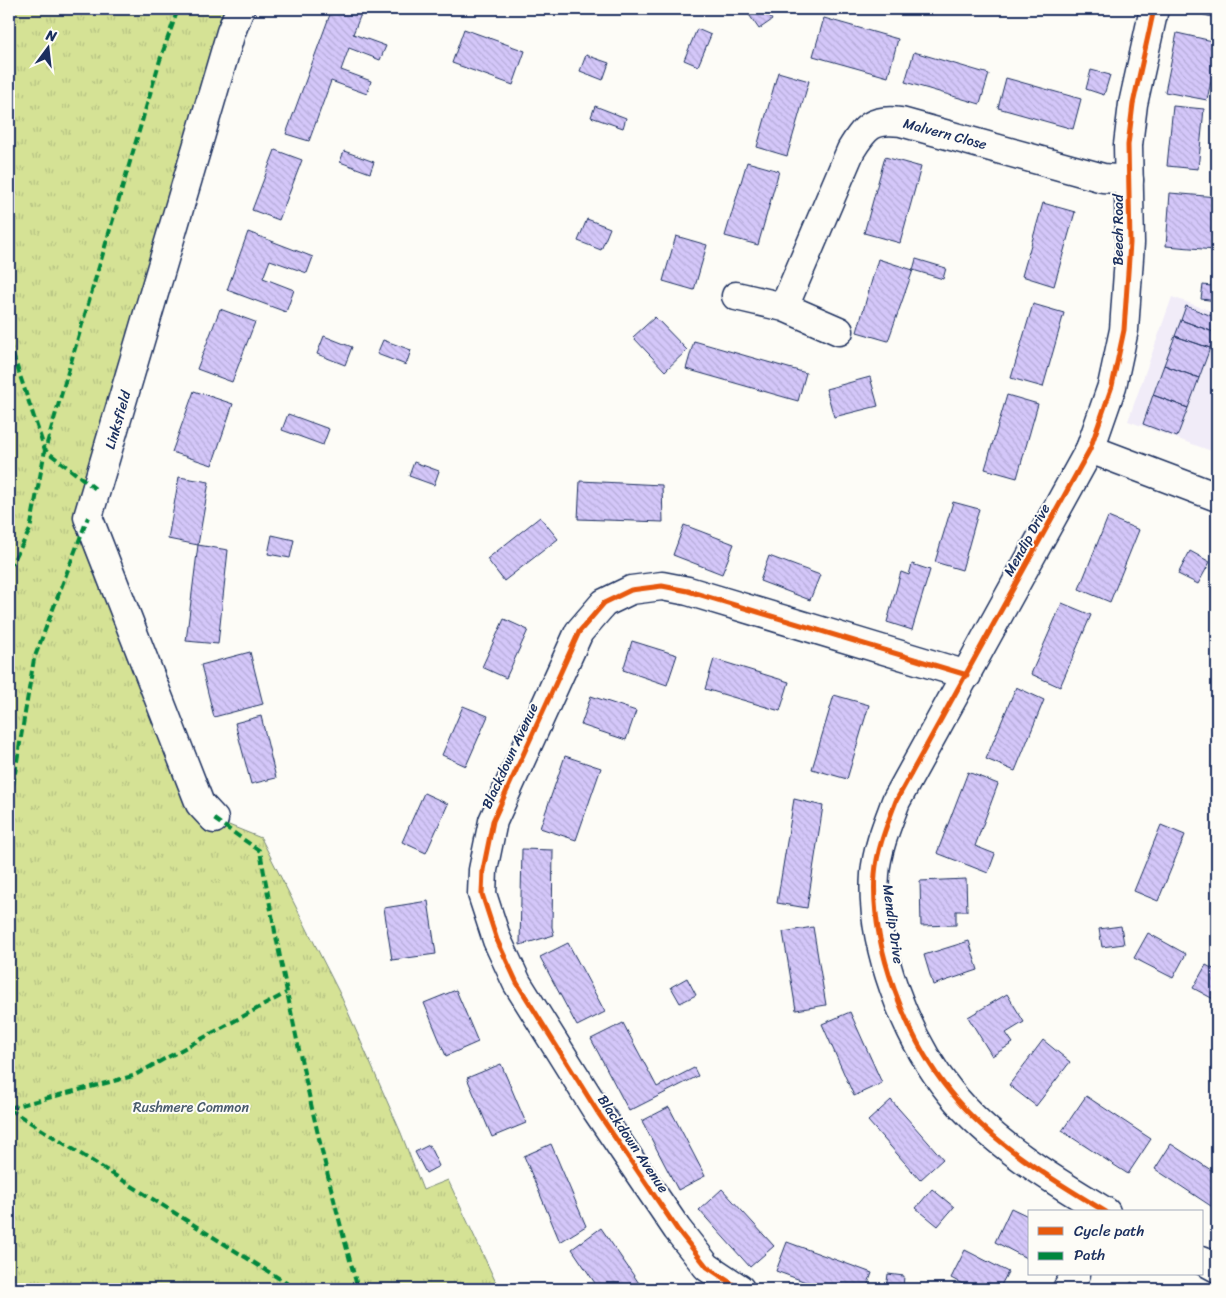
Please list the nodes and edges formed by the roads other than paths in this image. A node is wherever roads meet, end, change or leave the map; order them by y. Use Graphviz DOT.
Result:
graph roads {
  1 [pos="240,9"];
  2 [pos="1154,9"];
  3 [pos="1129,180"];
  4 [pos="736,296"];
  5 [pos="784,308"];
  6 [pos="839,331"];
  7 [pos="1090,449"];
  8 [pos="1217,497"];
  9 [pos="967,675"];
  10 [pos="214,819"];
  11 [pos="1103,1210"];
  12 [pos="1204,1261"];
  13 [pos="1217,1268"];
  14 [pos="1075,1276"];
  15 [pos="740,1289"];
  16 [pos="1067,1289"];
  1 -- 10 [label="street, Linksfield"];
  2 -- 3 [label="street, Beech Road"];
  3 -- 5 [label="street, Malvern Close"];
  3 -- 7 [label="street, Beech Road"];
  4 -- 5 [label="street"];
  5 -- 6 [label="street"];
  7 -- 8 [label="street"];
  7 -- 9 [label="street, Mendip Drive"];
  9 -- 11 [label="street, Mendip Drive"];
  9 -- 15 [label="street, Blackdown Avenue"];
  12 -- 13 [label="street"];
  14 -- 16 [label="street"];
}
